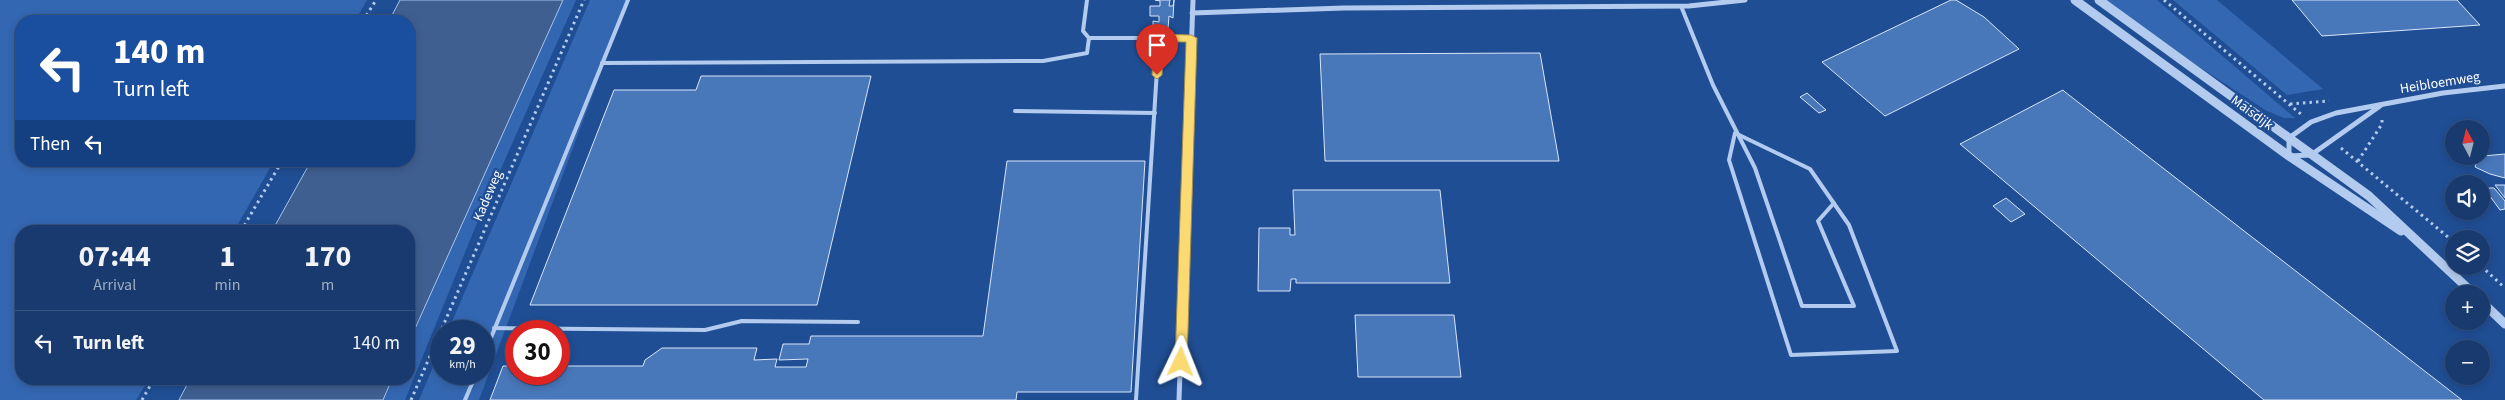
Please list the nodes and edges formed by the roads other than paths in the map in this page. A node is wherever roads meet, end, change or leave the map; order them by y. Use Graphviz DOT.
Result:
graph roads {
  1 [pos="628,0"];
  2 [pos="1087,0"];
  3 [pos="1193,0"];
  4 [pos="1746,0"];
  5 [pos="2075,0"];
  6 [pos="2099,0"];
  7 [pos="1681,6"];
  8 [pos="1192,13"];
  9 [pos="1089,38"];
  10 [pos="1159,38"];
  11 [pos="1191,38"];
  12 [pos="602,63"];
  13 [pos="2505,86"];
  14 [pos="2380,106"];
  15 [pos="1015,110"];
  16 [pos="1154,113"];
  17 [pos="1735,133"];
  18 [pos="2289,138"];
  19 [pos="2311,155"];
  20 [pos="2288,156"];
  21 [pos="1834,203"];
  22 [pos="2418,242"];
  23 [pos="2464,285"];
  24 [pos="2490,309"];
  25 [pos="858,322"];
  26 [pos="2505,324"];
  27 [pos="495,326"];
  28 [pos="495,328"];
  29 [pos="471,385"];
  30 [pos="465,400"];
  31 [pos="1136,400"];
  32 [pos="1180,400"];
  1 -- 12 [label="lane"];
  2 -- 9 [label="lane"];
  3 -- 8 [label="street"];
  4 -- 7 [label="street"];
  5 -- 20 [label="street, Maisdijk"];
  6 -- 18 [label="street, Maisdijk"];
  7 -- 8 [label="street"];
  7 -- 17 [label="lane"];
  8 -- 11 [label="street"];
  9 -- 10 [label="lane"];
  9 -- 12 [label="lane"];
  10 -- 11 [label="lane"];
  10 -- 16 [label="lane"];
  11 -- 32 [label="street"];
  12 -- 27 [label="lane"];
  13 -- 14 [label="street, Heibloemweg"];
  14 -- 18 [label="street, Heibloemweg"];
  14 -- 19 [label="street, Heibloemweg"];
  15 -- 16 [label="lane"];
  16 -- 31 [label="lane"];
  17 -- 21 [label="lane"];
  17 -- 21 [label="lane"];
  17 -- 21 [label="lane"];
  18 -- 19 [label="street, Maisdijk"];
  18 -- 20 [label="street"];
  19 -- 20 [label="street"];
  19 -- 22 [label="street, Maisdijk"];
  20 -- 22 [label="street, Maisdijk"];
  22 -- 23 [label="street, Maisdijk"];
  24 -- 26 [label="street"];
  25 -- 28 [label="lane"];
  29 -- 30 [label="lane"];
}
